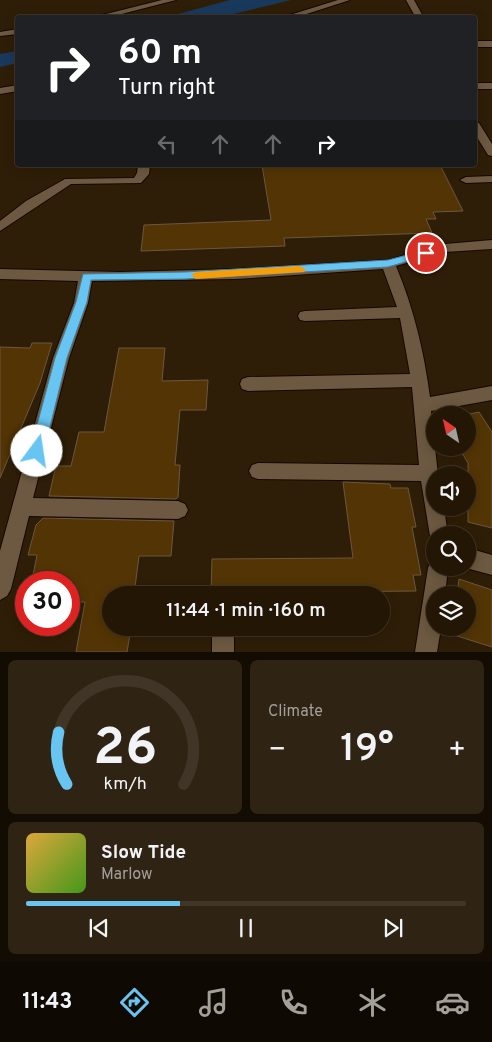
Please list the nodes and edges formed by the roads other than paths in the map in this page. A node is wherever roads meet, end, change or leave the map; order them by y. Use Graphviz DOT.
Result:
graph roads {
  1 [pos="172,0"];
  2 [pos="346,0"];
  3 [pos="410,0"];
  4 [pos="107,15"];
  5 [pos="294,15"];
  6 [pos="418,15"];
  7 [pos="15,32"];
  8 [pos="0,34"];
  9 [pos="477,44"];
  10 [pos="492,44"];
  11 [pos="477,86"];
  12 [pos="492,86"];
  13 [pos="15,88"];
  14 [pos="0,91"];
  15 [pos="477,128"];
  16 [pos="492,153"];
  17 [pos="144,167"];
  18 [pos="492,179"];
  19 [pos="466,180"];
  20 [pos="0,227"];
  21 [pos="492,244"];
  22 [pos="388,264"];
  23 [pos="0,274"];
  24 [pos="86,276"];
  25 [pos="407,312"];
  26 [pos="305,316"];
  27 [pos="421,380"];
  28 [pos="248,384"];
  29 [pos="492,393"];
  30 [pos="424,405"];
  31 [pos="428,466"];
  32 [pos="258,471"];
  33 [pos="426,473"];
  34 [pos="23,507"];
  35 [pos="178,510"];
  36 [pos="7,538"];
  37 [pos="476,560"];
  38 [pos="492,565"];
  39 [pos="437,576"];
  40 [pos="0,589"];
  41 [pos="223,636"];
  42 [pos="222,652"];
  43 [pos="426,652"];
  1 -- 4 [label="street"];
  2 -- 5 [label="street"];
  3 -- 6 [label="street"];
  7 -- 8 [label="street"];
  9 -- 10 [label="street"];
  11 -- 12 [label="street"];
  13 -- 14 [label="street"];
  15 -- 16 [label="street"];
  17 -- 20 [label="street"];
  18 -- 19 [label="street"];
  21 -- 22 [label="street"];
  22 -- 24 [label="street"];
  22 -- 25 [label="street"];
  23 -- 24 [label="street"];
  24 -- 34 [label="street"];
  25 -- 26 [label="street"];
  25 -- 27 [label="street"];
  27 -- 28 [label="street"];
  27 -- 30 [label="street"];
  29 -- 30 [label="street"];
  30 -- 31 [label="street"];
  32 -- 33 [label="street"];
  34 -- 35 [label="street"];
  34 -- 36 [label="street"];
  36 -- 40 [label="street"];
  37 -- 38 [label="street"];
  39 -- 43 [label="street"];
  41 -- 42 [label="street"];
}
